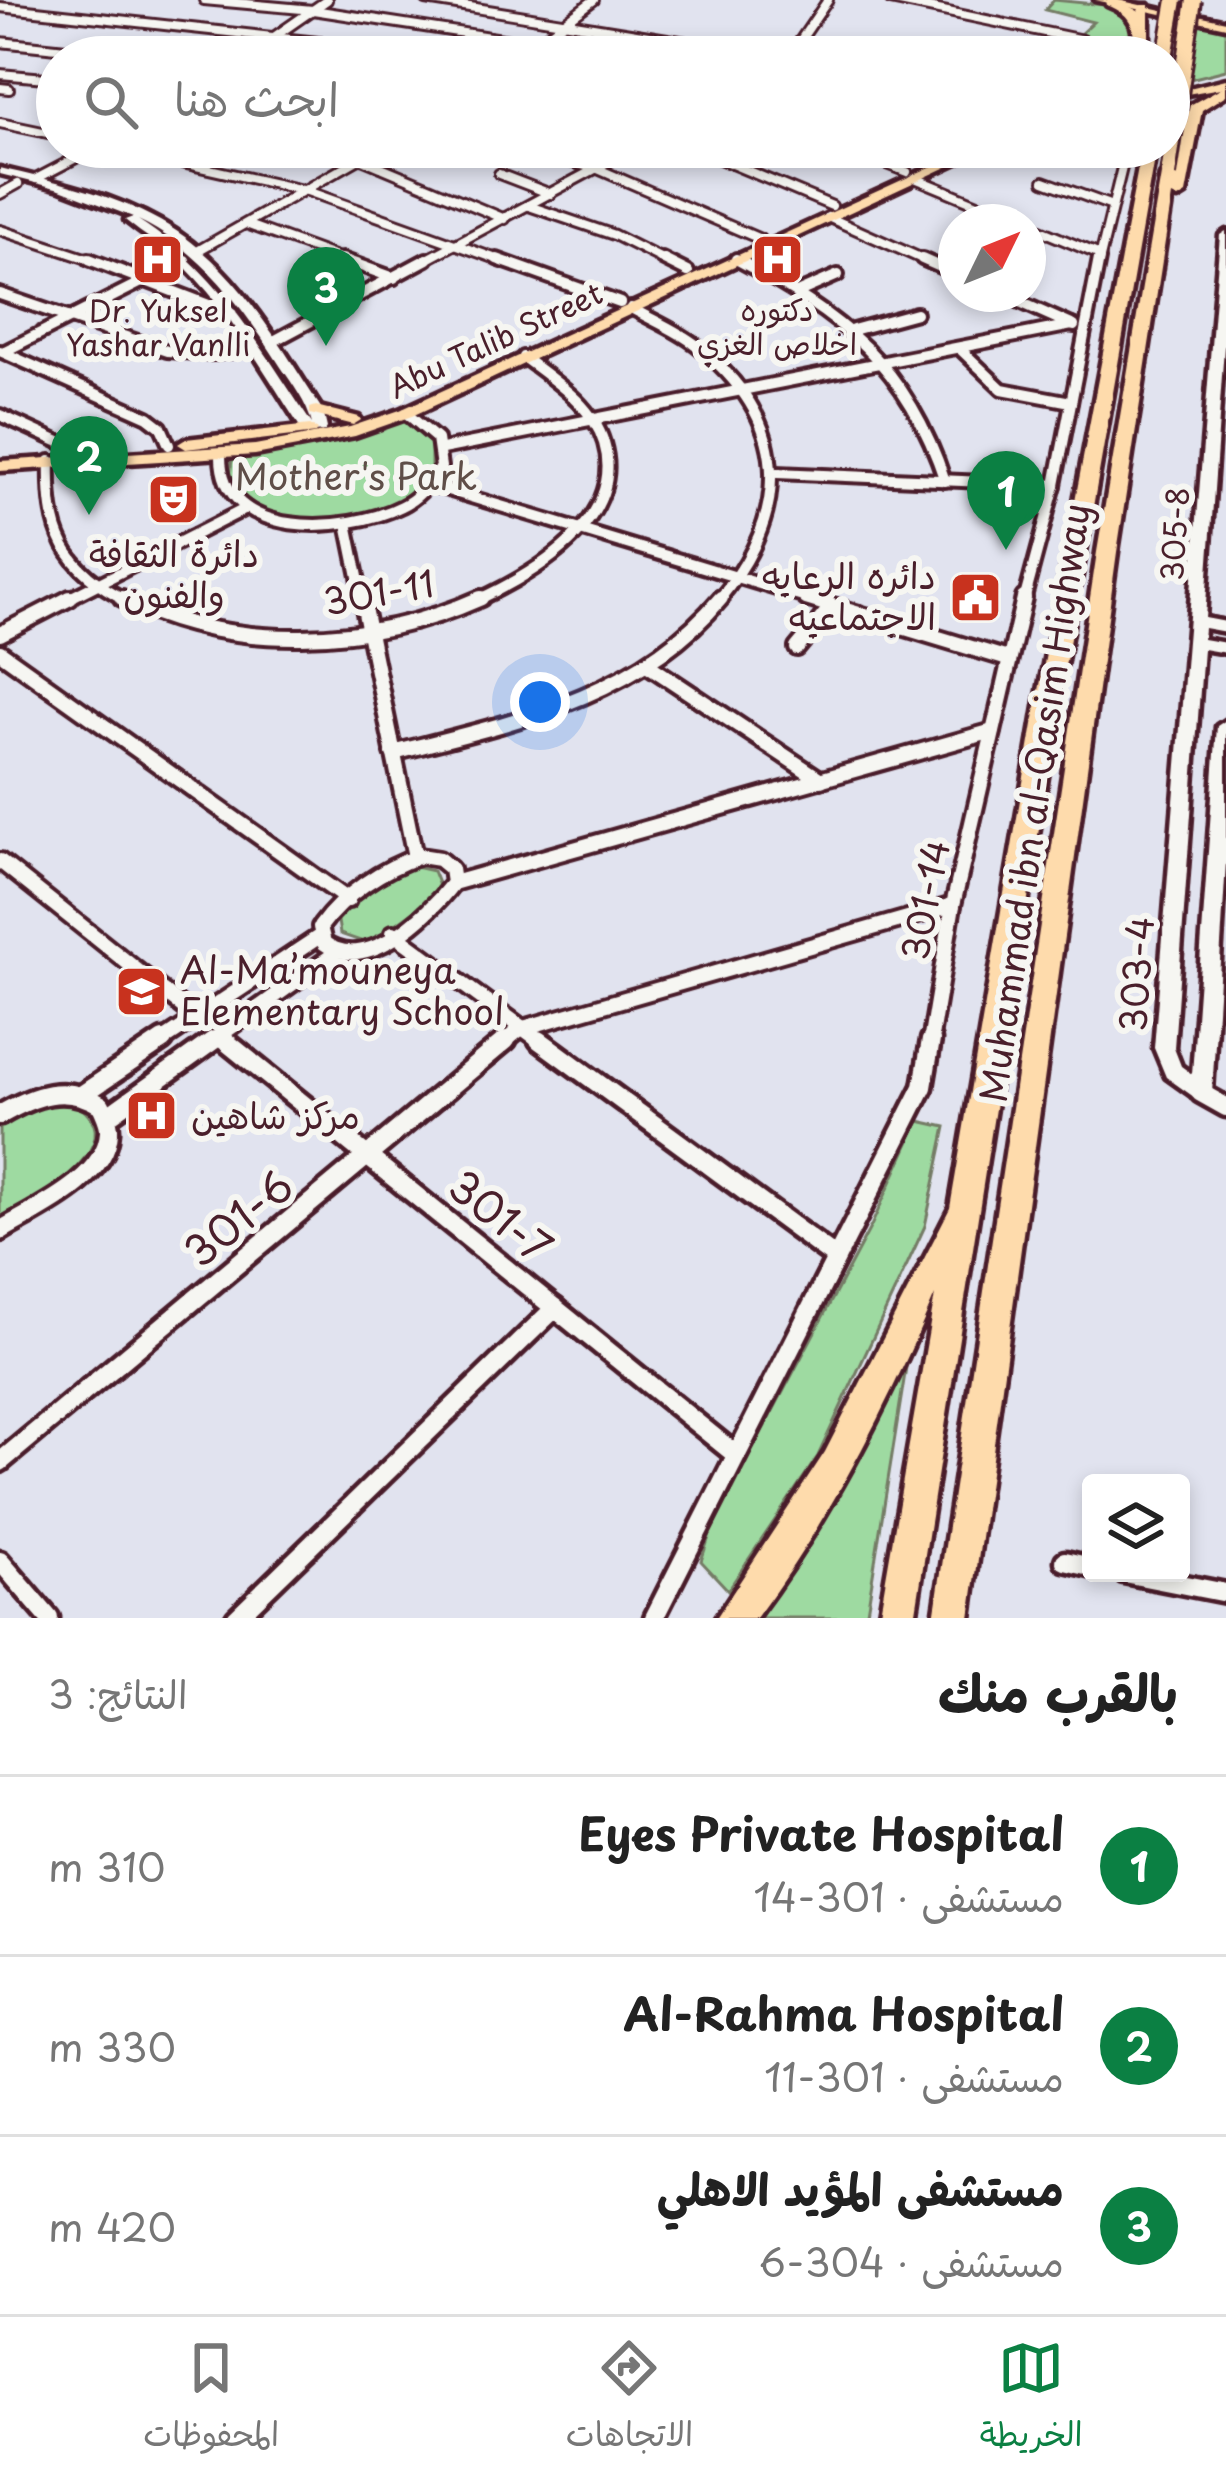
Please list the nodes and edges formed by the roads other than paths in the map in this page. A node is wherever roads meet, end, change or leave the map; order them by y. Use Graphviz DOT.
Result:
graph roads {
  1 [pos="28,0"];
  2 [pos="204,0"];
  3 [pos="327,0"];
  4 [pos="426,0"];
  5 [pos="594,0"];
  6 [pos="828,0"];
  7 [pos="890,0"];
  8 [pos="1106,1"];
  9 [pos="1158,5"];
  10 [pos="0,7"];
  11 [pos="14,9"];
  12 [pos="1197,9"];
  13 [pos="313,10"];
  14 [pos="1226,17"];
  15 [pos="0,18"];
  16 [pos="568,20"];
  17 [pos="265,36"];
  18 [pos="275,36"];
  19 [pos="491,36"];
  20 [pos="548,36"];
  21 [pos="659,36"];
  22 [pos="803,36"];
  23 [pos="1064,36"];
  24 [pos="1148,36"];
  25 [pos="1162,36"];
  26 [pos="0,42"];
  27 [pos="36,46"];
  28 [pos="0,74"];
  29 [pos="36,77"];
  30 [pos="1226,83"];
  31 [pos="1190,86"];
  32 [pos="0,123"];
  33 [pos="1190,126"];
  34 [pos="36,131"];
  35 [pos="57,168"];
  36 [pos="205,168"];
  37 [pos="347,168"];
  38 [pos="383,168"];
  39 [pos="594,168"];
  40 [pos="737,168"];
  41 [pos="894,168"];
  42 [pos="921,168"];
  43 [pos="929,168"];
  44 [pos="1138,168"];
  45 [pos="1142,168"];
  46 [pos="1143,168"];
  47 [pos="1183,168"];
  48 [pos="598,169"];
  49 [pos="0,171"];
  50 [pos="499,174"];
  51 [pos="911,175"];
  52 [pos="36,179"];
  53 [pos="0,180"];
  54 [pos="1045,181"];
  55 [pos="18,184"];
  56 [pos="307,191"];
  57 [pos="0,194"];
  58 [pos="551,194"];
  59 [pos="980,204"];
  60 [pos="529,206"];
  61 [pos="1112,206"];
  62 [pos="830,212"];
  63 [pos="505,219"];
  64 [pos="246,224"];
  65 [pos="0,230"];
  66 [pos="1046,232"];
  67 [pos="1226,235"];
  68 [pos="760,239"];
  69 [pos="459,243"];
  70 [pos="199,250"];
  71 [pos="1100,254"];
  72 [pos="736,259"];
  73 [pos="185,260"];
  74 [pos="938,265"];
  75 [pos="688,272"];
  76 [pos="838,274"];
  77 [pos="394,278"];
  78 [pos="146,280"];
  79 [pos="230,283"];
  80 [pos="211,288"];
  81 [pos="799,292"];
  82 [pos="0,294"];
  83 [pos="1150,298"];
  84 [pos="625,306"];
  85 [pos="1045,312"];
  86 [pos="916,313"];
  87 [pos="232,314"];
  88 [pos="71,317"];
  89 [pos="1223,324"];
  90 [pos="1079,326"];
  91 [pos="853,330"];
  92 [pos="272,342"];
  93 [pos="958,348"];
  94 [pos="255,349"];
  95 [pos="1,351"];
  96 [pos="523,357"];
  97 [pos="884,362"];
  98 [pos="745,390"];
  99 [pos="1071,402"];
  100 [pos="293,407"];
  101 [pos="406,413"];
  102 [pos="0,415"];
  103 [pos="594,419"];
  104 [pos="1219,419"];
  105 [pos="314,426"];
  106 [pos="349,428"];
  107 [pos="262,436"];
  108 [pos="169,445"];
  109 [pos="442,449"];
  110 [pos="79,451"];
  111 [pos="221,455"];
  112 [pos="125,460"];
  113 [pos="50,461"];
  114 [pos="0,462"];
  115 [pos="777,473"];
  116 [pos="945,481"];
  117 [pos="431,485"];
  118 [pos="1055,485"];
  119 [pos="247,508"];
  120 [pos="346,523"];
  121 [pos="582,530"];
  122 [pos="741,578"];
  123 [pos="99,584"];
  124 [pos="832,606"];
  125 [pos="1226,627"];
  126 [pos="367,631"];
  127 [pos="1196,632"];
  128 [pos="0,634"];
  129 [pos="797,648"];
  130 [pos="1226,648"];
  131 [pos="0,652"];
  132 [pos="1008,659"];
  133 [pos="648,664"];
  134 [pos="993,731"];
  135 [pos="1226,732"];
  136 [pos="393,753"];
  137 [pos="1186,763"];
  138 [pos="1223,771"];
  139 [pos="820,780"];
  140 [pos="415,857"];
  141 [pos="0,861"];
  142 [pos="453,883"];
  143 [pos="348,900"];
  144 [pos="1176,900"];
  145 [pos="953,905"];
  146 [pos="1220,910"];
  147 [pos="393,933"];
  148 [pos="320,935"];
  149 [pos="337,952"];
  150 [pos="197,1018"];
  151 [pos="520,1029"];
  152 [pos="219,1036"];
  153 [pos="1201,1093"];
  154 [pos="83,1094"];
  155 [pos="1226,1107"];
  156 [pos="0,1115"];
  157 [pos="108,1116"];
  158 [pos="370,1158"];
  159 [pos="966,1209"];
  160 [pos="0,1231"];
  161 [pos="836,1258"];
  162 [pos="555,1309"];
  163 [pos="735,1454"];
  164 [pos="0,1462"];
  165 [pos="0,1562"];
  166 [pos="1065,1562"];
  167 [pos="1082,1565"];
  168 [pos="1170,1582"];
  169 [pos="1226,1593"];
  170 [pos="49,1618"];
  171 [pos="236,1618"];
  172 [pos="654,1618"];
  173 [pos="734,1618"];
  174 [pos="897,1618"];
  175 [pos="952,1618"];
  1 -- 11 [label="street"];
  2 -- 13 [label="street"];
  3 -- 13 [label="street"];
  4 -- 16 [label="street"];
  5 -- 16 [label="street"];
  6 -- 22 [label="street"];
  7 -- 23 [label="street"];
  8 -- 9 [label="highway"];
  9 -- 24 [label="highway"];
  9 -- 25 [label="highway, bridge"];
  10 -- 11 [label="street"];
  11 -- 15 [label="street"];
  11 -- 17 [label="street"];
  12 -- 14 [label="main road"];
  13 -- 18 [label="street"];
  13 -- 19 [label="street"];
  16 -- 20 [label="street"];
  16 -- 21 [label="street"];
  26 -- 27 [label="street"];
  28 -- 29 [label="street"];
  30 -- 31 [label="main road"];
  30 -- 33 [label="highway"];
  32 -- 34 [label="street"];
  35 -- 52 [label="street"];
  36 -- 56 [label="street"];
  37 -- 56 [label="street"];
  38 -- 63 [label="street"];
  39 -- 48 [label="street"];
  40 -- 62 [label="street"];
  41 -- 51 [label="street"];
  42 -- 51 [label="main road, Abu Talib Street"];
  43 -- 51 [label="main road, Abu Talib Street"];
  44 -- 61 [label="street, 301-14"];
  45 -- 159 [label="highway, Muhammad ibn al-Qasim Highway"];
  46 -- 83 [label="highway, Muhammad ibn al-Qasim Highway"];
  47 -- 83 [label="highway"];
  48 -- 58 [label="street"];
  48 -- 68 [label="street"];
  49 -- 52 [label="street"];
  50 -- 58 [label="street"];
  51 -- 59 [label="street"];
  51 -- 62 [label="main road, Abu Talib Street"];
  52 -- 70 [label="street"];
  53 -- 55 [label="street"];
  54 -- 61 [label="street"];
  55 -- 57 [label="street"];
  55 -- 73 [label="street"];
  56 -- 64 [label="street"];
  56 -- 69 [label="street"];
  58 -- 60 [label="street"];
  60 -- 63 [label="street"];
  60 -- 75 [label="street"];
  61 -- 71 [label="street, 301-14"];
  62 -- 68 [label="main road, Abu Talib Street"];
  62 -- 72 [label="main road, Abu Talib Street"];
  62 -- 74 [label="street"];
  63 -- 69 [label="street"];
  64 -- 70 [label="street"];
  64 -- 77 [label="street"];
  65 -- 78 [label="street"];
  66 -- 71 [label="street"];
  67 -- 89 [label="street, 305-8"];
  68 -- 75 [label="main road, Abu Talib Street"];
  69 -- 77 [label="street"];
  69 -- 84 [label="street"];
  70 -- 79 [label="street"];
  71 -- 90 [label="street, 301-14"];
  72 -- 81 [label="street"];
  72 -- 84 [label="main road, Abu Talib Street"];
  73 -- 78 [label="street"];
  73 -- 80 [label="street"];
  75 -- 84 [label="main road, Abu Talib Street"];
  76 -- 81 [label="street"];
  77 -- 92 [label="street"];
  78 -- 87 [label="street"];
  78 -- 88 [label="street"];
  79 -- 80 [label="street"];
  79 -- 92 [label="street"];
  80 -- 87 [label="street"];
  81 -- 91 [label="street"];
  82 -- 88 [label="street"];
  83 -- 175 [label="highway, Muhammad ibn al-Qasim Highway"];
  84 -- 96 [label="main road, Abu Talib Street"];
  84 -- 98 [label="street"];
  84 -- 106 [label="main road, Abu Talib Street"];
  85 -- 90 [label="street"];
  86 -- 91 [label="street"];
  87 -- 94 [label="street"];
  88 -- 94 [label="street"];
  88 -- 95 [label="street"];
  89 -- 104 [label="street, 305-8"];
  90 -- 93 [label="street"];
  90 -- 99 [label="street, 301-14"];
  91 -- 97 [label="street"];
  92 -- 105 [label="street"];
  93 -- 97 [label="street"];
  93 -- 99 [label="street"];
  94 -- 100 [label="street"];
  95 -- 108 [label="street"];
  96 -- 101 [label="main road, Abu Talib Street"];
  96 -- 103 [label="street"];
  97 -- 98 [label="street"];
  97 -- 116 [label="street"];
  98 -- 103 [label="street"];
  98 -- 115 [label="street"];
  99 -- 118 [label="street, 301-14"];
  100 -- 105 [label="street"];
  100 -- 107 [label="main road"];
  101 -- 106 [label="main road, Abu Talib Street"];
  101 -- 109 [label="street"];
  102 -- 110 [label="street"];
  103 -- 109 [label="street"];
  103 -- 121 [label="street, 301-11"];
  104 -- 127 [label="street, 305-8"];
  105 -- 106 [label="main road"];
  105 -- 107 [label="main road, Abu Talib Street"];
  105 -- 112 [label="main road"];
  106 -- 111 [label="main road, Abu Talib Street"];
  107 -- 108 [label="main road, Abu Talib Street"];
  108 -- 110 [label="main road, Abu Talib Street"];
  109 -- 117 [label="street"];
  110 -- 114 [label="main road, Abu Talib Street"];
  111 -- 112 [label="main road, Abu Talib Street"];
  111 -- 119 [label="street"];
  112 -- 113 [label="main road, Abu Talib Street"];
  113 -- 114 [label="main road, Abu Talib Street"];
  113 -- 123 [label="street, 301-11"];
  115 -- 116 [label="street"];
  115 -- 122 [label="street"];
  116 -- 118 [label="street"];
  117 -- 120 [label="street"];
  117 -- 121 [label="street"];
  118 -- 132 [label="street, 301-14"];
  119 -- 120 [label="street"];
  119 -- 123 [label="street"];
  120 -- 126 [label="street"];
  121 -- 122 [label="street"];
  121 -- 126 [label="street, 301-11"];
  122 -- 124 [label="street"];
  122 -- 133 [label="street"];
  123 -- 126 [label="street, 301-11"];
  123 -- 128 [label="street"];
  124 -- 129 [label="street"];
  124 -- 132 [label="street"];
  125 -- 127 [label="street"];
  126 -- 136 [label="street"];
  127 -- 130 [label="street"];
  127 -- 137 [label="street, 303-4"];
  131 -- 143 [label="street"];
  132 -- 134 [label="street, 301-14"];
  133 -- 136 [label="street"];
  133 -- 139 [label="street"];
  134 -- 139 [label="street"];
  134 -- 145 [label="street, 301-14"];
  135 -- 138 [label="street, 303-4"];
  136 -- 140 [label="street"];
  137 -- 138 [label="street"];
  137 -- 144 [label="street, 303-4"];
  138 -- 146 [label="street, 303-4"];
  139 -- 142 [label="street"];
  140 -- 142 [label="street"];
  140 -- 143 [label="street"];
  141 -- 150 [label="street"];
  142 -- 147 [label="street"];
  143 -- 148 [label="street"];
  144 -- 146 [label="street"];
  144 -- 153 [label="street, 303-4"];
  145 -- 151 [label="street"];
  145 -- 161 [label="street, 301-14"];
  146 -- 153 [label="street, 303-4"];
  147 -- 149 [label="street"];
  147 -- 151 [label="street"];
  148 -- 149 [label="street"];
  148 -- 150 [label="street"];
  149 -- 152 [label="street"];
  150 -- 154 [label="street"];
  151 -- 158 [label="street, 301-6"];
  151 -- 161 [label="street"];
  152 -- 157 [label="street"];
  152 -- 158 [label="street, 301-7"];
  153 -- 155 [label="street"];
  154 -- 156 [label="street"];
  154 -- 157 [label="street"];
  157 -- 160 [label="street"];
  158 -- 162 [label="street, 301-7"];
  158 -- 164 [label="street, 301-6"];
  159 -- 173 [label="highway"];
  159 -- 174 [label="highway, Muhammad ibn al-Qasim Highway"];
  161 -- 163 [label="street, 301-14"];
  162 -- 163 [label="street, 301-7"];
  162 -- 171 [label="street"];
  163 -- 172 [label="street, 301-14"];
  165 -- 170 [label="street"];
  166 -- 167 [label="street"];
  168 -- 169 [label="street"];
}
